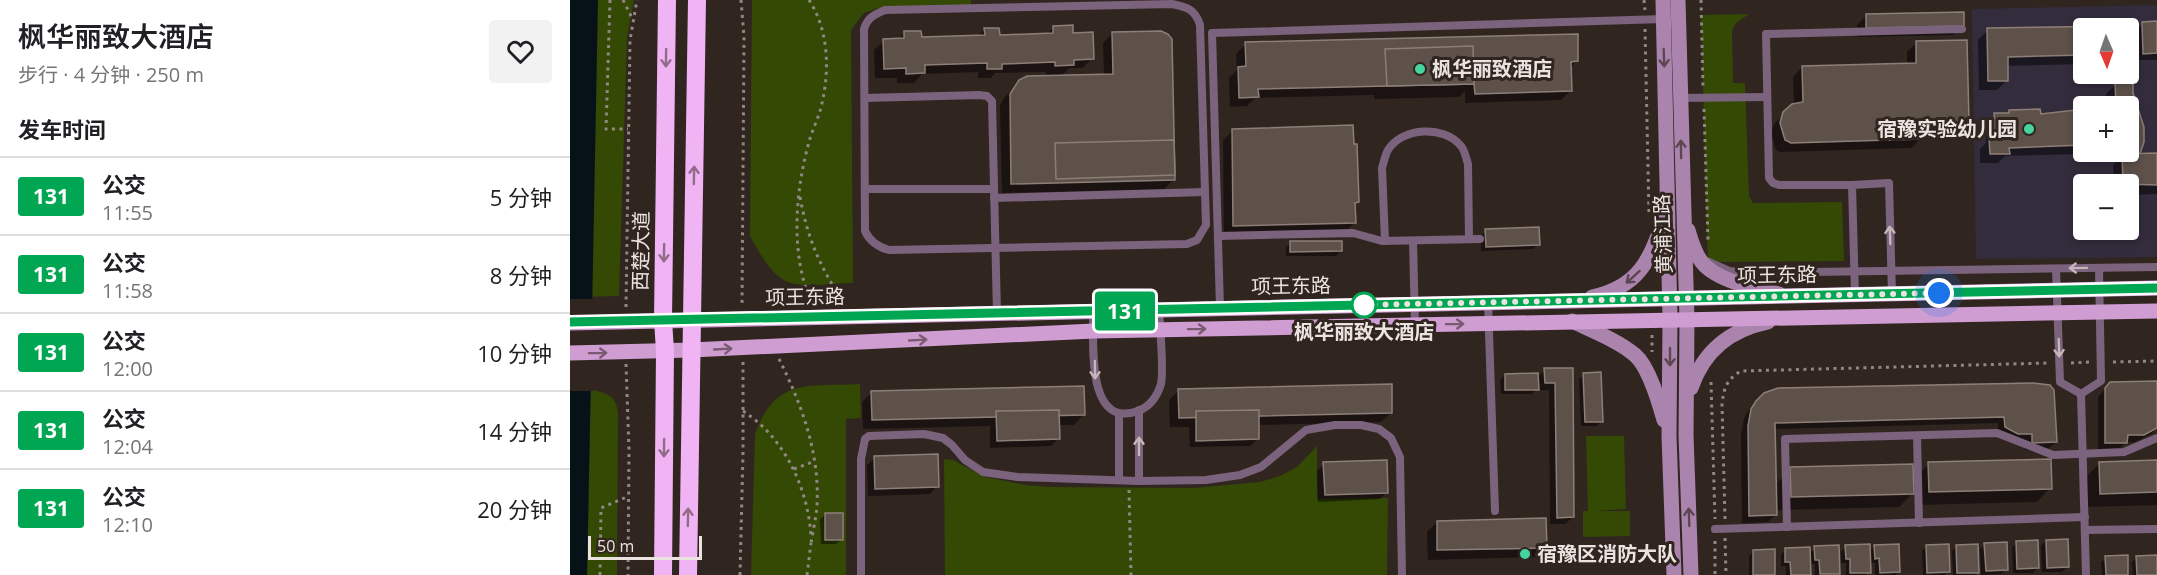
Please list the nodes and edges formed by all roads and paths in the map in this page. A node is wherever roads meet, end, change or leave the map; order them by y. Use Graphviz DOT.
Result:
graph roads {
  1 [pos="610,0"];
  2 [pos="623,0"];
  3 [pos="637,0"];
  4 [pos="667,0"];
  5 [pos="697,0"];
  6 [pos="741,0"];
  7 [pos="809,0"];
  8 [pos="1663,0"];
  9 [pos="1678,0"];
  10 [pos="1663,19"];
  11 [pos="633,20"];
  12 [pos="1962,29"];
  13 [pos="1767,97"];
  14 [pos="865,98"];
  15 [pos="1673,98"];
  16 [pos="628,129"];
  17 [pos="1852,184"];
  18 [pos="865,189"];
  19 [pos="1205,192"];
  20 [pos="994,194"];
  21 [pos="799,195"];
  22 [pos="1675,207"];
  23 [pos="1218,237"];
  24 [pos="1480,238"];
  25 [pos="1469,239"];
  26 [pos="1385,241"];
  27 [pos="1413,241"];
  28 [pos="995,249"];
  29 [pos="1708,262"];
  30 [pos="2157,267"];
  31 [pos="2099,268"];
  32 [pos="2056,269"];
  33 [pos="1892,272"];
  34 [pos="1854,273"];
  35 [pos="2157,288"];
  36 [pos="2100,289"];
  37 [pos="2057,290"];
  38 [pos="1855,294"];
  39 [pos="1892,294"];
  40 [pos="1788,296"];
  41 [pos="1669,298"];
  42 [pos="1686,298"];
  43 [pos="1573,300"];
  44 [pos="1488,302"];
  45 [pos="1414,304"];
  46 [pos="1220,308"];
  47 [pos="1159,310"];
  48 [pos="1094,311"];
  49 [pos="2157,311"];
  50 [pos="2100,312"];
  51 [pos="2058,313"];
  52 [pos="997,314"];
  53 [pos="854,317"];
  54 [pos="818,318"];
  55 [pos="1787,318"];
  56 [pos="663,320"];
  57 [pos="742,320"];
  58 [pos="1670,320"];
  59 [pos="1687,320"];
  60 [pos="626,321"];
  61 [pos="691,321"];
  62 [pos="1572,321"];
  63 [pos="570,322"];
  64 [pos="1488,323"];
  65 [pos="1415,324"];
  66 [pos="1160,330"];
  67 [pos="1094,331"];
  68 [pos="773,346"];
  69 [pos="742,348"];
  70 [pos="691,350"];
  71 [pos="665,351"];
  72 [pos="625,352"];
  73 [pos="570,353"];
  74 [pos="2157,361"];
  75 [pos="2101,362"];
  76 [pos="2059,363"];
  77 [pos="2081,394"];
  78 [pos="743,411"];
  79 [pos="1139,411"];
  80 [pos="1119,413"];
  81 [pos="1686,435"];
  82 [pos="1917,435"];
  83 [pos="1670,436"];
  84 [pos="2157,438"];
  85 [pos="2083,454"];
  86 [pos="815,461"];
  87 [pos="794,469"];
  88 [pos="1119,480"];
  89 [pos="1134,481"];
  90 [pos="629,496"];
  91 [pos="1495,511"];
  92 [pos="2085,518"];
  93 [pos="1919,523"];
  94 [pos="1786,527"];
  95 [pos="1725,528"];
  96 [pos="2157,528"];
  97 [pos="1715,529"];
  98 [pos="2085,530"];
  99 [pos="811,543"];
  100 [pos="600,575"];
  101 [pos="628,575"];
  102 [pos="663,575"];
  103 [pos="688,575"];
  104 [pos="740,575"];
  105 [pos="807,575"];
  106 [pos="861,575"];
  107 [pos="1131,575"];
  108 [pos="1402,575"];
  109 [pos="1674,575"];
  110 [pos="1691,575"];
  111 [pos="1726,575"];
  112 [pos="2086,575"];
  1 -- 16 [label="path"];
  2 -- 11 [label="path"];
  3 -- 11 [label="path"];
  4 -- 56 [label="highway, 西楚大道, one-way"];
  61 -- 5 [label="highway, one-way"];
  6 -- 57 [label="path"];
  7 -- 21 [label="path"];
  8 -- 10 [label="street, 黄浦江路"];
  9 -- 15 [label="street, 黄浦江路"];
  10 -- 15 [label="street, 黄浦江路, one-way"];
  10 -- 23 [label="lane"];
  11 -- 16 [label="path"];
  12 -- 13 [label="lane"];
  13 -- 15 [label="lane"];
  13 -- 17 [label="lane"];
  14 -- 18 [label="lane"];
  14 -- 19 [label="lane"];
  14 -- 20 [label="lane"];
  15 -- 22 [label="street, 黄浦江路"];
  16 -- 60 [label="path"];
  33 -- 17 [label="lane, one-way"];
  17 -- 34 [label="lane"];
  18 -- 20 [label="lane"];
  18 -- 28 [label="lane"];
  19 -- 20 [label="lane"];
  19 -- 28 [label="lane"];
  20 -- 28 [label="lane"];
  21 -- 53 [label="path"];
  21 -- 54 [label="path"];
  22 -- 40 [label="street"];
  22 -- 41 [label="street, 黄浦江路"];
  22 -- 42 [label="street, 黄浦江路"];
  22 -- 43 [label="street, one-way"];
  23 -- 26 [label="lane"];
  23 -- 46 [label="lane"];
  24 -- 25 [label="lane"];
  25 -- 26 [label="lane"];
  25 -- 27 [label="lane"];
  26 -- 27 [label="lane"];
  27 -- 45 [label="lane"];
  28 -- 52 [label="lane"];
  29 -- 34 [label="lane"];
  30 -- 31 [label="lane"];
  31 -- 32 [label="lane, one-way"];
  31 -- 36 [label="lane"];
  32 -- 33 [label="lane"];
  32 -- 37 [label="lane"];
  33 -- 34 [label="lane"];
  33 -- 39 [label="lane"];
  34 -- 38 [label="lane"];
  35 -- 36 [label="main road, 项王东路"];
  36 -- 37 [label="main road, 项王东路"];
  36 -- 50 [label="lane"];
  37 -- 39 [label="main road, 项王东路"];
  37 -- 51 [label="lane"];
  38 -- 39 [label="main road, 项王东路"];
  38 -- 40 [label="main road, 项王东路"];
  40 -- 42 [label="main road, 项王东路"];
  41 -- 42 [label="main road, 项王东路"];
  41 -- 43 [label="main road, 项王东路"];
  41 -- 58 [label="street, 黄浦江路"];
  42 -- 59 [label="street, 黄浦江路"];
  43 -- 44 [label="main road, 项王东路"];
  44 -- 45 [label="main road, 项王东路"];
  44 -- 64 [label="lane"];
  45 -- 46 [label="main road, 项王东路"];
  45 -- 65 [label="lane"];
  46 -- 47 [label="main road, 项王东路"];
  47 -- 48 [label="main road, 项王东路"];
  47 -- 66 [label="lane"];
  48 -- 52 [label="main road, 项王东路"];
  48 -- 67 [label="lane"];
  49 -- 50 [label="main road, 项王东路"];
  50 -- 51 [label="main road, 项王东路"];
  50 -- 75 [label="lane"];
  51 -- 55 [label="main road, 项王东路"];
  51 -- 76 [label="lane, one-way"];
  52 -- 53 [label="main road, 项王东路"];
  53 -- 54 [label="main road, 项王东路"];
  54 -- 57 [label="main road, 项王东路"];
  55 -- 59 [label="main road, 项王东路"];
  55 -- 81 [label="street"];
  56 -- 60 [label="main road, 项王东路"];
  56 -- 61 [label="main road, 项王东路"];
  56 -- 71 [label="highway, 西楚大道"];
  57 -- 61 [label="main road, 项王东路"];
  58 -- 59 [label="main road, 项王东路"];
  58 -- 62 [label="main road, 项王东路"];
  58 -- 83 [label="street, 黄浦江路, one-way"];
  59 -- 81 [label="street, 黄浦江路"];
  60 -- 63 [label="main road, 项王东路"];
  61 -- 70 [label="highway"];
  62 -- 64 [label="main road, 项王东路"];
  62 -- 83 [label="street"];
  65 -- 64 [label="main road, 项王东路, one-way"];
  64 -- 91 [label="lane"];
  66 -- 65 [label="main road, 项王东路, one-way"];
  66 -- 67 [label="main road, 项王东路"];
  66 -- 79 [label="lane"];
  68 -- 67 [label="main road, 项王东路, one-way"];
  67 -- 80 [label="lane, one-way"];
  68 -- 69 [label="main road, 项王东路"];
  68 -- 86 [label="path"];
  70 -- 69 [label="main road, 项王东路, one-way"];
  69 -- 78 [label="path"];
  70 -- 71 [label="main road, 项王东路"];
  103 -- 70 [label="highway, one-way"];
  71 -- 72 [label="main road, 项王东路"];
  71 -- 102 [label="highway, 西楚大道, one-way"];
  73 -- 72 [label="main road, 项王东路, one-way"];
  72 -- 90 [label="path"];
  74 -- 75 [label="path"];
  75 -- 76 [label="path"];
  75 -- 77 [label="lane"];
  76 -- 77 [label="lane"];
  76 -- 95 [label="path"];
  77 -- 85 [label="lane"];
  78 -- 87 [label="path"];
  78 -- 104 [label="path"];
  79 -- 80 [label="lane"];
  89 -- 79 [label="lane, one-way"];
  80 -- 88 [label="lane"];
  110 -- 81 [label="street, 黄浦江路, one-way"];
  82 -- 85 [label="lane"];
  82 -- 93 [label="lane"];
  82 -- 94 [label="lane"];
  83 -- 109 [label="street, 黄浦江路"];
  84 -- 85 [label="lane"];
  85 -- 92 [label="lane"];
  86 -- 87 [label="path"];
  86 -- 99 [label="path"];
  87 -- 99 [label="path"];
  88 -- 89 [label="lane"];
  88 -- 106 [label="lane"];
  89 -- 107 [label="path"];
  89 -- 108 [label="lane"];
  90 -- 100 [label="path"];
  90 -- 101 [label="path"];
  92 -- 93 [label="lane"];
  92 -- 98 [label="lane"];
  93 -- 94 [label="lane"];
  94 -- 95 [label="lane"];
  95 -- 97 [label="lane"];
  95 -- 111 [label="path"];
  96 -- 98 [label="lane"];
  98 -- 112 [label="lane"];
  99 -- 105 [label="path"];
}
